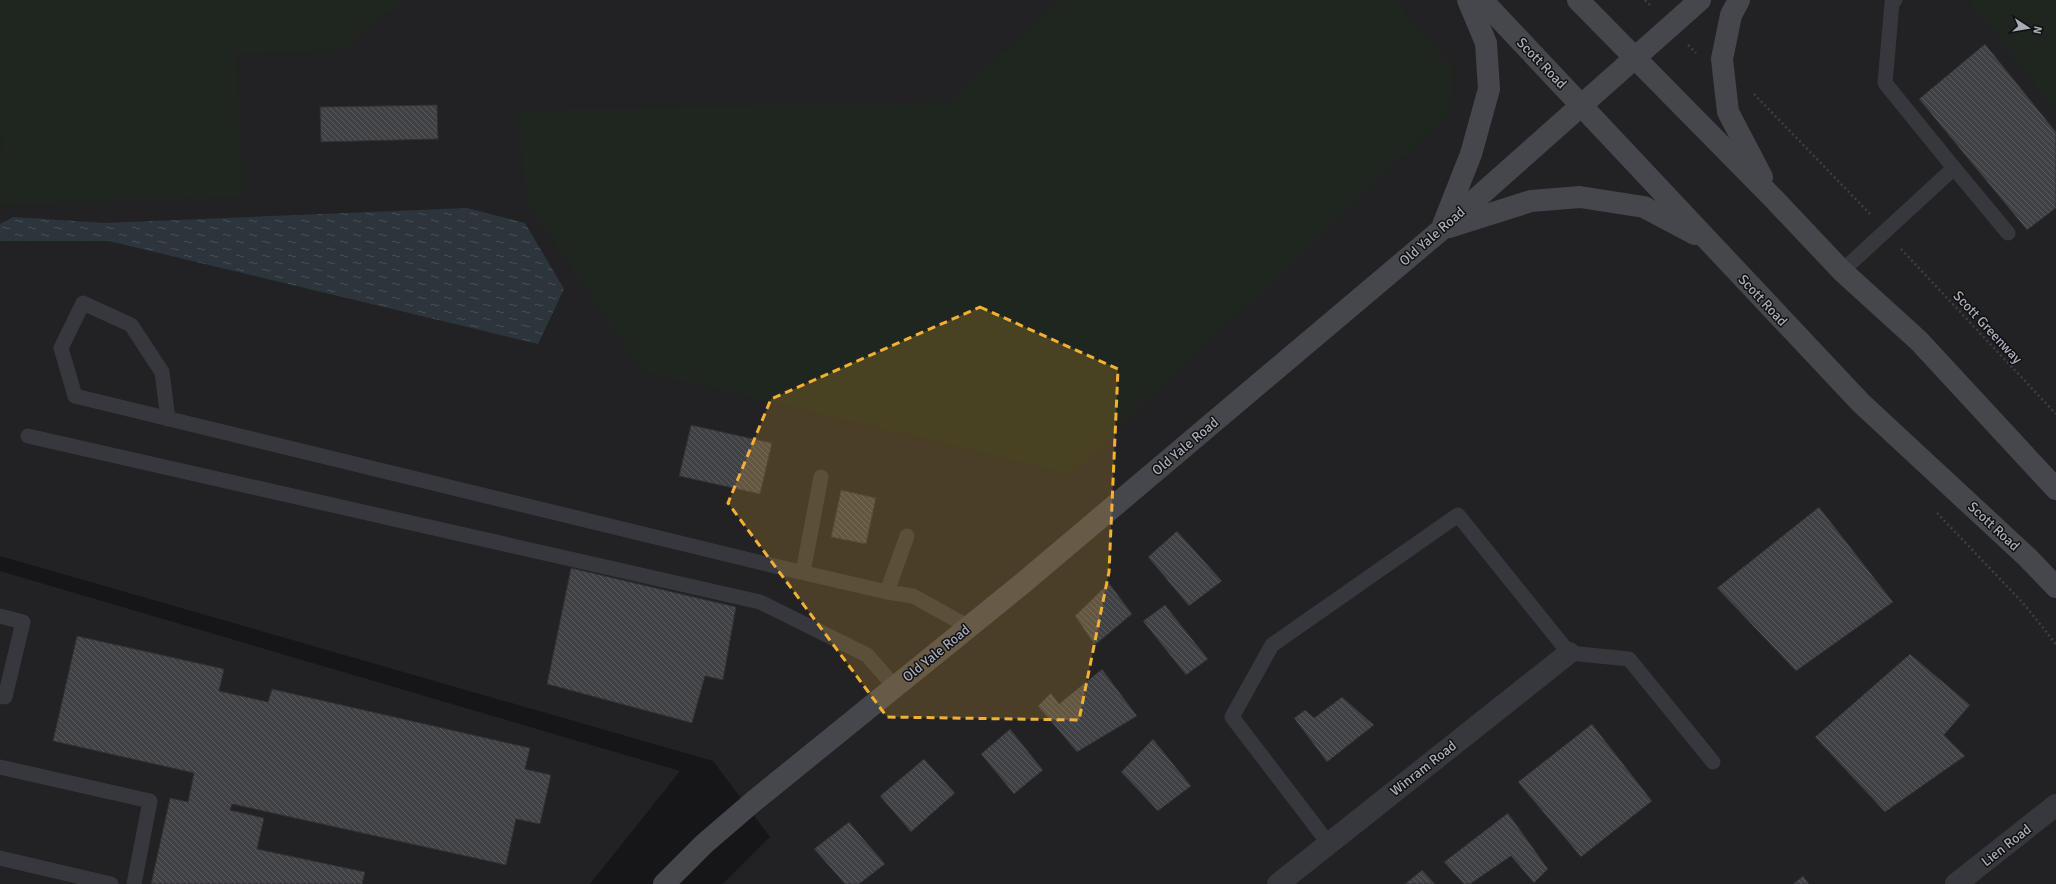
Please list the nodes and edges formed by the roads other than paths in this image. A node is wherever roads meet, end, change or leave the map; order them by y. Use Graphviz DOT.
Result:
graph roads {
  1 [pos="1468,0"];
  2 [pos="1482,0"];
  3 [pos="1578,0"];
  4 [pos="1700,0"];
  5 [pos="1739,0"];
  6 [pos="1895,0"];
  7 [pos="1635,58"];
  8 [pos="1581,104"];
  9 [pos="1954,168"];
  10 [pos="1773,198"];
  11 [pos="1441,230"];
  12 [pos="2008,233"];
  13 [pos="1710,242"];
  14 [pos="1842,271"];
  15 [pos="168,419"];
  16 [pos="28,436"];
  17 [pos="822,477"];
  18 [pos="2056,489"];
  19 [pos="907,536"];
  20 [pos="803,572"];
  21 [pos="2056,587"];
  22 [pos="887,592"];
  23 [pos="0,616"];
  24 [pos="969,627"];
  25 [pos="1569,653"];
  26 [pos="895,687"];
  27 [pos="0,696"];
  28 [pos="1713,762"];
  29 [pos="0,767"];
  30 [pos="2056,805"];
  31 [pos="1329,844"];
  32 [pos="0,858"];
  33 [pos="111,884"];
  34 [pos="134,884"];
  35 [pos="664,884"];
  36 [pos="1278,884"];
  37 [pos="1956,884"];
  1 -- 11 [label="main road"];
  2 -- 8 [label="main road, Scott Road"];
  3 -- 7 [label="main road"];
  4 -- 7 [label="main road, Old Yale Road"];
  5 -- 10 [label="main road"];
  6 -- 9 [label="lane"];
  7 -- 8 [label="main road, Old Yale Road"];
  7 -- 10 [label="main road"];
  8 -- 11 [label="main road, Old Yale Road"];
  8 -- 13 [label="main road, Scott Road"];
  9 -- 12 [label="lane"];
  9 -- 14 [label="lane"];
  10 -- 14 [label="main road"];
  11 -- 13 [label="main road"];
  11 -- 24 [label="main road, Old Yale Road"];
  13 -- 21 [label="main road, Scott Road"];
  14 -- 18 [label="main road"];
  15 -- 15 [label="lane"];
  15 -- 20 [label="lane"];
  16 -- 26 [label="lane"];
  17 -- 20 [label="lane"];
  19 -- 22 [label="lane"];
  20 -- 22 [label="lane"];
  22 -- 24 [label="lane"];
  23 -- 27 [label="lane"];
  24 -- 26 [label="main road, Old Yale Road"];
  25 -- 28 [label="lane"];
  25 -- 31 [label="street, Winram Road"];
  25 -- 31 [label="lane"];
  26 -- 35 [label="main road, Old Yale Road"];
  29 -- 34 [label="lane"];
  30 -- 37 [label="street, Lien Road"];
  31 -- 36 [label="street, Winram Road"];
  32 -- 33 [label="lane"];
}
